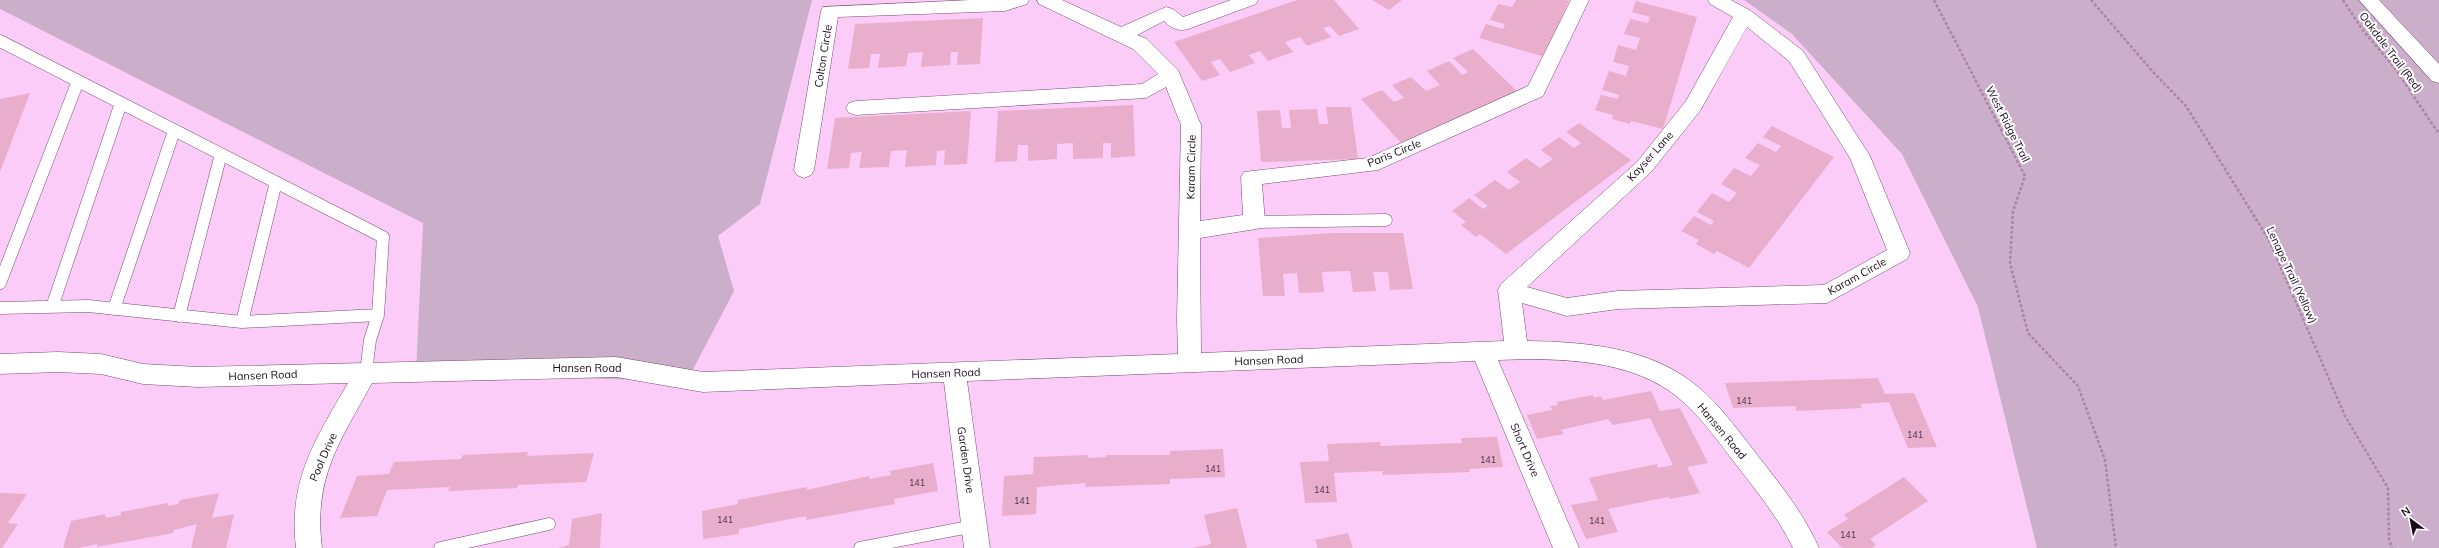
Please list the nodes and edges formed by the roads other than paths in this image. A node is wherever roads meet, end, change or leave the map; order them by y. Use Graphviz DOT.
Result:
graph roads {
  1 [pos="1020,0"];
  2 [pos="1046,0"];
  3 [pos="1248,0"];
  4 [pos="1580,0"];
  5 [pos="1717,0"];
  6 [pos="2368,0"];
  7 [pos="1744,15"];
  8 [pos="1121,35"];
  9 [pos="0,41"];
  10 [pos="1171,75"];
  11 [pos="2439,76"];
  12 [pos="78,81"];
  13 [pos="121,103"];
  14 [pos="856,108"];
  15 [pos="174,131"];
  16 [pos="221,154"];
  17 [pos="804,170"];
  18 [pos="276,182"];
  19 [pos="1386,220"];
  20 [pos="1254,222"];
  21 [pos="1190,231"];
  22 [pos="0,283"];
  23 [pos="1509,290"];
  24 [pos="52,307"];
  25 [pos="0,308"];
  26 [pos="114,309"];
  27 [pos="378,315"];
  28 [pos="179,316"];
  29 [pos="242,322"];
  30 [pos="1516,350"];
  31 [pos="1483,352"];
  32 [pos="1190,363"];
  33 [pos="0,364"];
  34 [pos="366,372"];
  35 [pos="954,372"];
  36 [pos="549,524"];
  37 [pos="976,537"];
  38 [pos="309,548"];
  39 [pos="440,548"];
  40 [pos="860,548"];
  41 [pos="1566,548"];
  42 [pos="1806,548"];
  1 -- 17 [label="street, Colton Circle"];
  2 -- 8 [label="street, Karam Circle"];
  3 -- 8 [label="street"];
  4 -- 20 [label="street, Paris Circle"];
  5 -- 7 [label="street, Karam Circle"];
  6 -- 11 [label="street"];
  7 -- 23 [label="street, Kayser Lane"];
  7 -- 23 [label="street, Karam Circle"];
  8 -- 10 [label="street, Karam Circle"];
  9 -- 12 [label="lane"];
  10 -- 14 [label="street"];
  10 -- 21 [label="street, Karam Circle"];
  12 -- 13 [label="lane"];
  12 -- 22 [label="lane"];
  13 -- 15 [label="lane"];
  13 -- 24 [label="lane"];
  15 -- 16 [label="lane"];
  15 -- 26 [label="lane"];
  16 -- 18 [label="lane"];
  16 -- 28 [label="lane"];
  18 -- 27 [label="lane"];
  18 -- 29 [label="lane"];
  19 -- 20 [label="lane"];
  20 -- 21 [label="street"];
  21 -- 32 [label="street, Karam Circle"];
  23 -- 30 [label="street"];
  24 -- 25 [label="lane"];
  24 -- 26 [label="lane"];
  26 -- 28 [label="lane"];
  27 -- 29 [label="lane"];
  27 -- 34 [label="lane"];
  28 -- 29 [label="lane"];
  30 -- 31 [label="street, Hansen Road"];
  30 -- 42 [label="street, Hansen Road"];
  31 -- 32 [label="street, Hansen Road"];
  31 -- 41 [label="street, Short Drive"];
  32 -- 35 [label="street, Hansen Road"];
  33 -- 34 [label="street, Hansen Road"];
  34 -- 35 [label="street, Hansen Road"];
  34 -- 38 [label="street, Pool Drive"];
  35 -- 37 [label="street, Garden Drive"];
  36 -- 39 [label="lane"];
  37 -- 40 [label="lane"];
}
